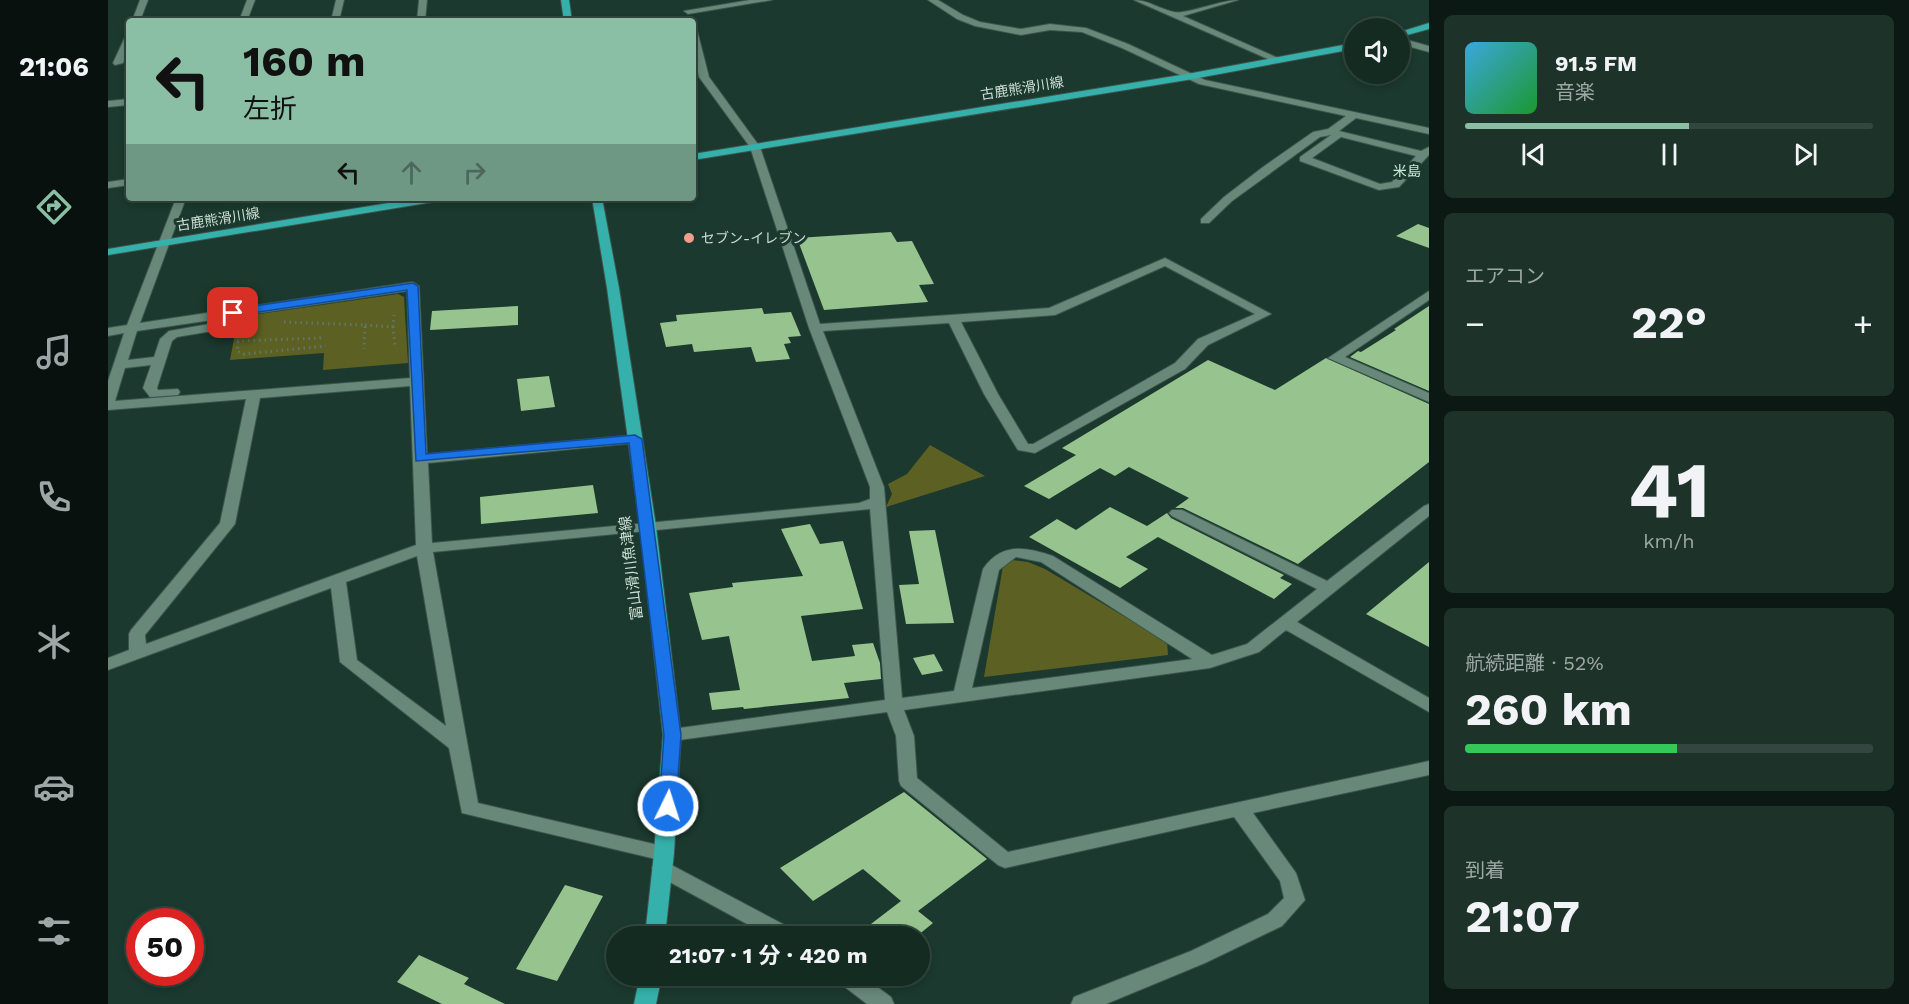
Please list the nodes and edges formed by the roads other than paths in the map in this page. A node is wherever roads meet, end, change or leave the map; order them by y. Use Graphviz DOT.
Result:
graph roads {
  1 [pos="144,0"];
  2 [pos="251,0"];
  3 [pos="340,0"];
  4 [pos="423,0"];
  5 [pos="565,0"];
  6 [pos="685,0"];
  7 [pos="768,0"];
  8 [pos="933,0"];
  9 [pos="1138,0"];
  10 [pos="1234,0"];
  11 [pos="688,11"];
  12 [pos="1178,15"];
  13 [pos="137,18"];
  14 [pos="244,18"];
  15 [pos="335,18"];
  16 [pos="421,18"];
  17 [pos="568,18"];
  18 [pos="689,18"];
  19 [pos="1429,26"];
  20 [pos="1410,33"];
  21 [pos="126,42"];
  22 [pos="1410,44"];
  23 [pos="1344,48"];
  24 [pos="1429,49"];
  25 [pos="696,50"];
  26 [pos="1280,61"];
  27 [pos="113,64"];
  28 [pos="1187,77"];
  29 [pos="126,102"];
  30 [pos="108,104"];
  31 [pos="1355,114"];
  32 [pos="1429,131"];
  33 [pos="1335,133"];
  34 [pos="755,147"];
  35 [pos="1426,152"];
  36 [pos="696,157"];
  37 [pos="126,182"];
  38 [pos="108,185"];
  39 [pos="180,201"];
  40 [pos="421,201"];
  41 [pos="598,201"];
  42 [pos="1205,221"];
  43 [pos="164,243"];
  44 [pos="108,252"];
  45 [pos="1429,295"];
  46 [pos="954,320"];
  47 [pos="132,328"];
  48 [pos="815,328"];
  49 [pos="232,330"];
  50 [pos="108,332"];
  51 [pos="159,360"];
  52 [pos="120,365"];
  53 [pos="417,381"];
  54 [pos="254,395"];
  55 [pos="1429,398"];
  56 [pos="200,399"];
  57 [pos="108,400"];
  58 [pos="108,406"];
  59 [pos="635,439"];
  60 [pos="420,459"];
  61 [pos="877,501"];
  62 [pos="1429,509"];
  63 [pos="1177,513"];
  64 [pos="648,526"];
  65 [pos="424,548"];
  66 [pos="338,581"];
  67 [pos="1329,589"];
  68 [pos="1286,623"];
  69 [pos="138,653"];
  70 [pos="1210,662"];
  71 [pos="108,664"];
  72 [pos="962,697"];
  73 [pos="894,706"];
  74 [pos="1429,706"];
  75 [pos="672,735"];
  76 [pos="458,744"];
  77 [pos="1429,768"];
  78 [pos="1239,809"];
  79 [pos="663,860"];
  80 [pos="656,926"];
  81 [pos="771,926"];
  82 [pos="649,986"];
  83 [pos="859,986"];
  84 [pos="645,1004"];
  85 [pos="883,1004"];
  86 [pos="1082,1004"];
  1 -- 13 [label="street"];
  2 -- 14 [label="street"];
  3 -- 15 [label="street"];
  4 -- 16 [label="street"];
  5 -- 17 [label="main road"];
  6 -- 11 [label="street"];
  7 -- 11 [label="street"];
  8 -- 28 [label="street"];
  9 -- 12 [label="street"];
  10 -- 12 [label="street"];
  11 -- 18 [label="street"];
  12 -- 26 [label="street"];
  19 -- 20 [label="main road"];
  21 -- 27 [label="street"];
  22 -- 24 [label="street"];
  23 -- 26 [label="main road, 古鹿熊滑川線"];
  25 -- 34 [label="street"];
  26 -- 28 [label="main road, 古鹿熊滑川線"];
  28 -- 31 [label="street"];
  28 -- 34 [label="main road, 古鹿熊滑川線"];
  29 -- 30 [label="street"];
  31 -- 32 [label="street"];
  31 -- 33 [label="street"];
  33 -- 35 [label="street"];
  33 -- 35 [label="street"];
  33 -- 42 [label="street"];
  34 -- 36 [label="main road, 古鹿熊滑川線"];
  34 -- 48 [label="street"];
  37 -- 38 [label="street"];
  39 -- 43 [label="street"];
  40 -- 43 [label="main road, 古鹿熊滑川線"];
  41 -- 59 [label="main road, 富山滑川魚津線"];
  43 -- 44 [label="main road, 古鹿熊滑川線"];
  43 -- 47 [label="street"];
  45 -- 55 [label="street"];
  46 -- 46 [label="street"];
  46 -- 48 [label="street"];
  47 -- 49 [label="street"];
  47 -- 50 [label="street"];
  47 -- 52 [label="street"];
  48 -- 61 [label="street"];
  49 -- 51 [label="street"];
  49 -- 53 [label="street"];
  51 -- 52 [label="street"];
  51 -- 56 [label="street"];
  52 -- 57 [label="street"];
  53 -- 54 [label="street"];
  53 -- 60 [label="street"];
  54 -- 56 [label="street"];
  54 -- 69 [label="street"];
  56 -- 58 [label="street"];
  59 -- 60 [label="street"];
  59 -- 64 [label="main road, 富山滑川魚津線"];
  60 -- 65 [label="street"];
  61 -- 64 [label="street"];
  61 -- 73 [label="street"];
  62 -- 67 [label="street"];
  63 -- 67 [label="street"];
  64 -- 65 [label="street"];
  64 -- 75 [label="main road, 富山滑川魚津線"];
  65 -- 66 [label="street"];
  65 -- 76 [label="street"];
  66 -- 69 [label="street"];
  66 -- 76 [label="street"];
  67 -- 68 [label="street"];
  68 -- 70 [label="street"];
  68 -- 74 [label="street"];
  69 -- 71 [label="street"];
  70 -- 72 [label="street"];
  70 -- 72 [label="street"];
  72 -- 73 [label="street"];
  73 -- 75 [label="street"];
  73 -- 78 [label="street"];
  75 -- 79 [label="main road, 富山滑川魚津線"];
  76 -- 79 [label="street"];
  77 -- 78 [label="street"];
  78 -- 86 [label="street"];
  79 -- 80 [label="main road, 富山滑川魚津線"];
  79 -- 81 [label="street"];
  82 -- 84 [label="main road"];
  83 -- 85 [label="street"];
}
